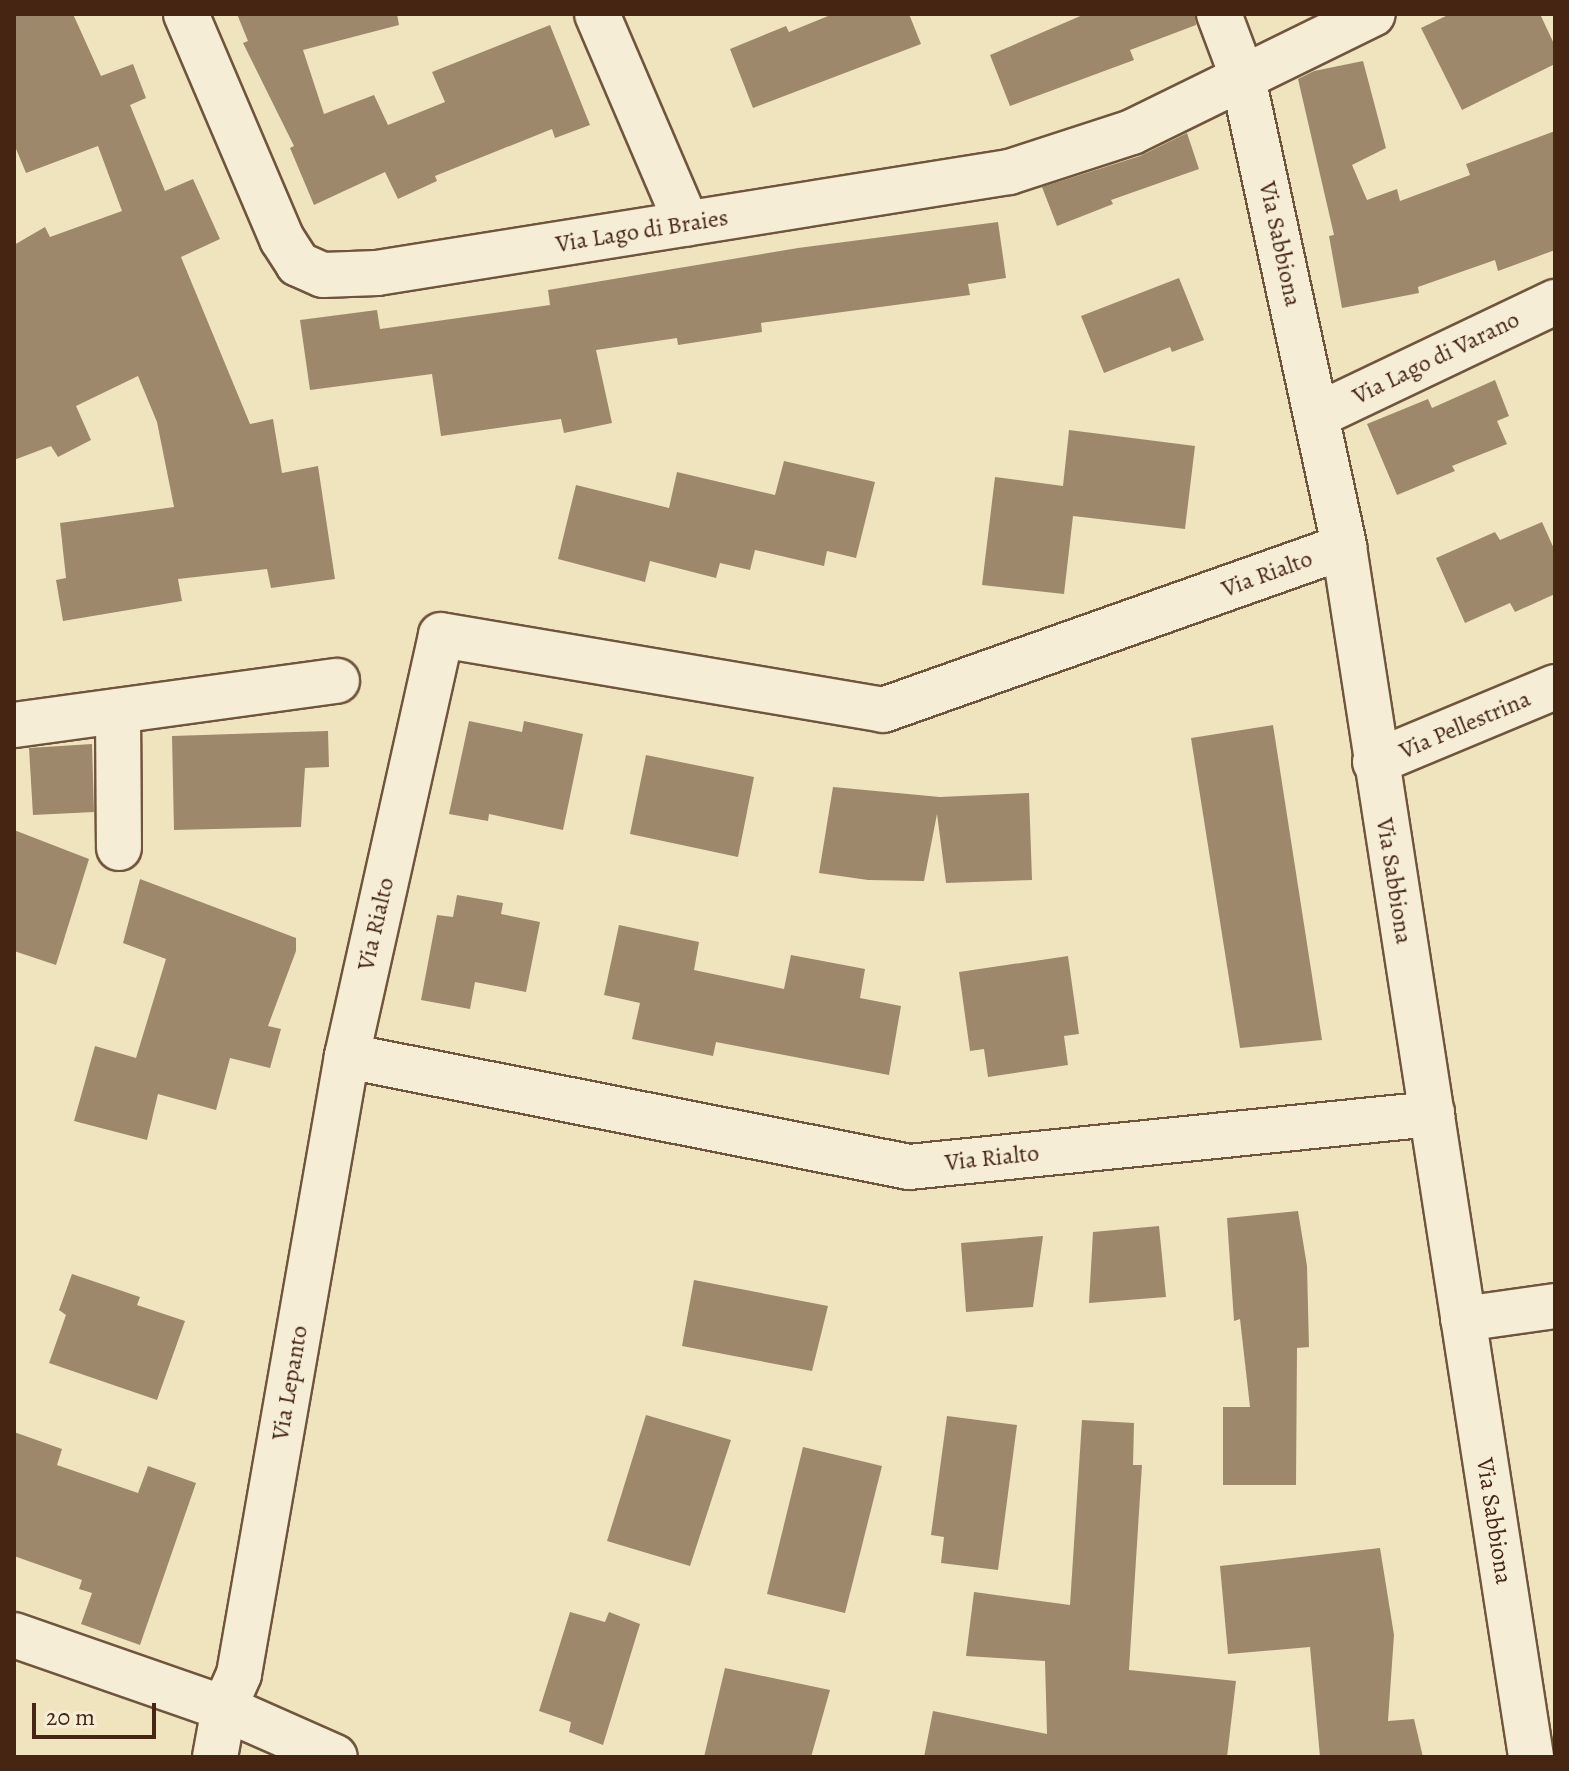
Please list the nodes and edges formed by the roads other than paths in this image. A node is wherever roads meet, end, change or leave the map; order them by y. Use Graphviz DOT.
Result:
graph roads {
  1 [pos="186,14"];
  2 [pos="597,14"];
  3 [pos="1219,14"];
  4 [pos="1373,14"];
  5 [pos="1243,78"];
  6 [pos="687,224"];
  7 [pos="1555,302"];
  8 [pos="1318,415"];
  9 [pos="1344,547"];
  10 [pos="337,681"];
  11 [pos="1555,687"];
  12 [pos="118,711"];
  13 [pos="16,731"];
  14 [pos="1375,762"];
  15 [pos="119,848"];
  16 [pos="347,1056"];
  17 [pos="1432,1114"];
  18 [pos="1555,1306"];
  19 [pos="1463,1319"];
  20 [pos="14,1635"];
  21 [pos="224,1708"];
  22 [pos="215,1757"];
  23 [pos="335,1757"];
  24 [pos="1531,1757"];
  1 -- 6 [label="street, Via Lago di Braies"];
  2 -- 6 [label="street"];
  3 -- 5 [label="street, Via Sabbiona"];
  4 -- 5 [label="street, Via Lago di Braies"];
  5 -- 6 [label="street, Via Lago di Braies"];
  5 -- 8 [label="street, Via Sabbiona"];
  7 -- 8 [label="street, Via Lago di Varano"];
  8 -- 9 [label="street, Via Sabbiona"];
  9 -- 14 [label="street, Via Sabbiona"];
  9 -- 16 [label="street, Via Rialto"];
  10 -- 12 [label="street"];
  11 -- 14 [label="street, Via Pellestrina"];
  12 -- 13 [label="street"];
  12 -- 15 [label="street"];
  14 -- 17 [label="street, Via Sabbiona"];
  16 -- 17 [label="street, Via Rialto"];
  16 -- 21 [label="street, Via Lepanto"];
  17 -- 19 [label="street, Via Sabbiona"];
  18 -- 19 [label="street"];
  19 -- 24 [label="street, Via Sabbiona"];
  20 -- 21 [label="street"];
  21 -- 22 [label="street, Via Lepanto"];
  21 -- 23 [label="street"];
}
